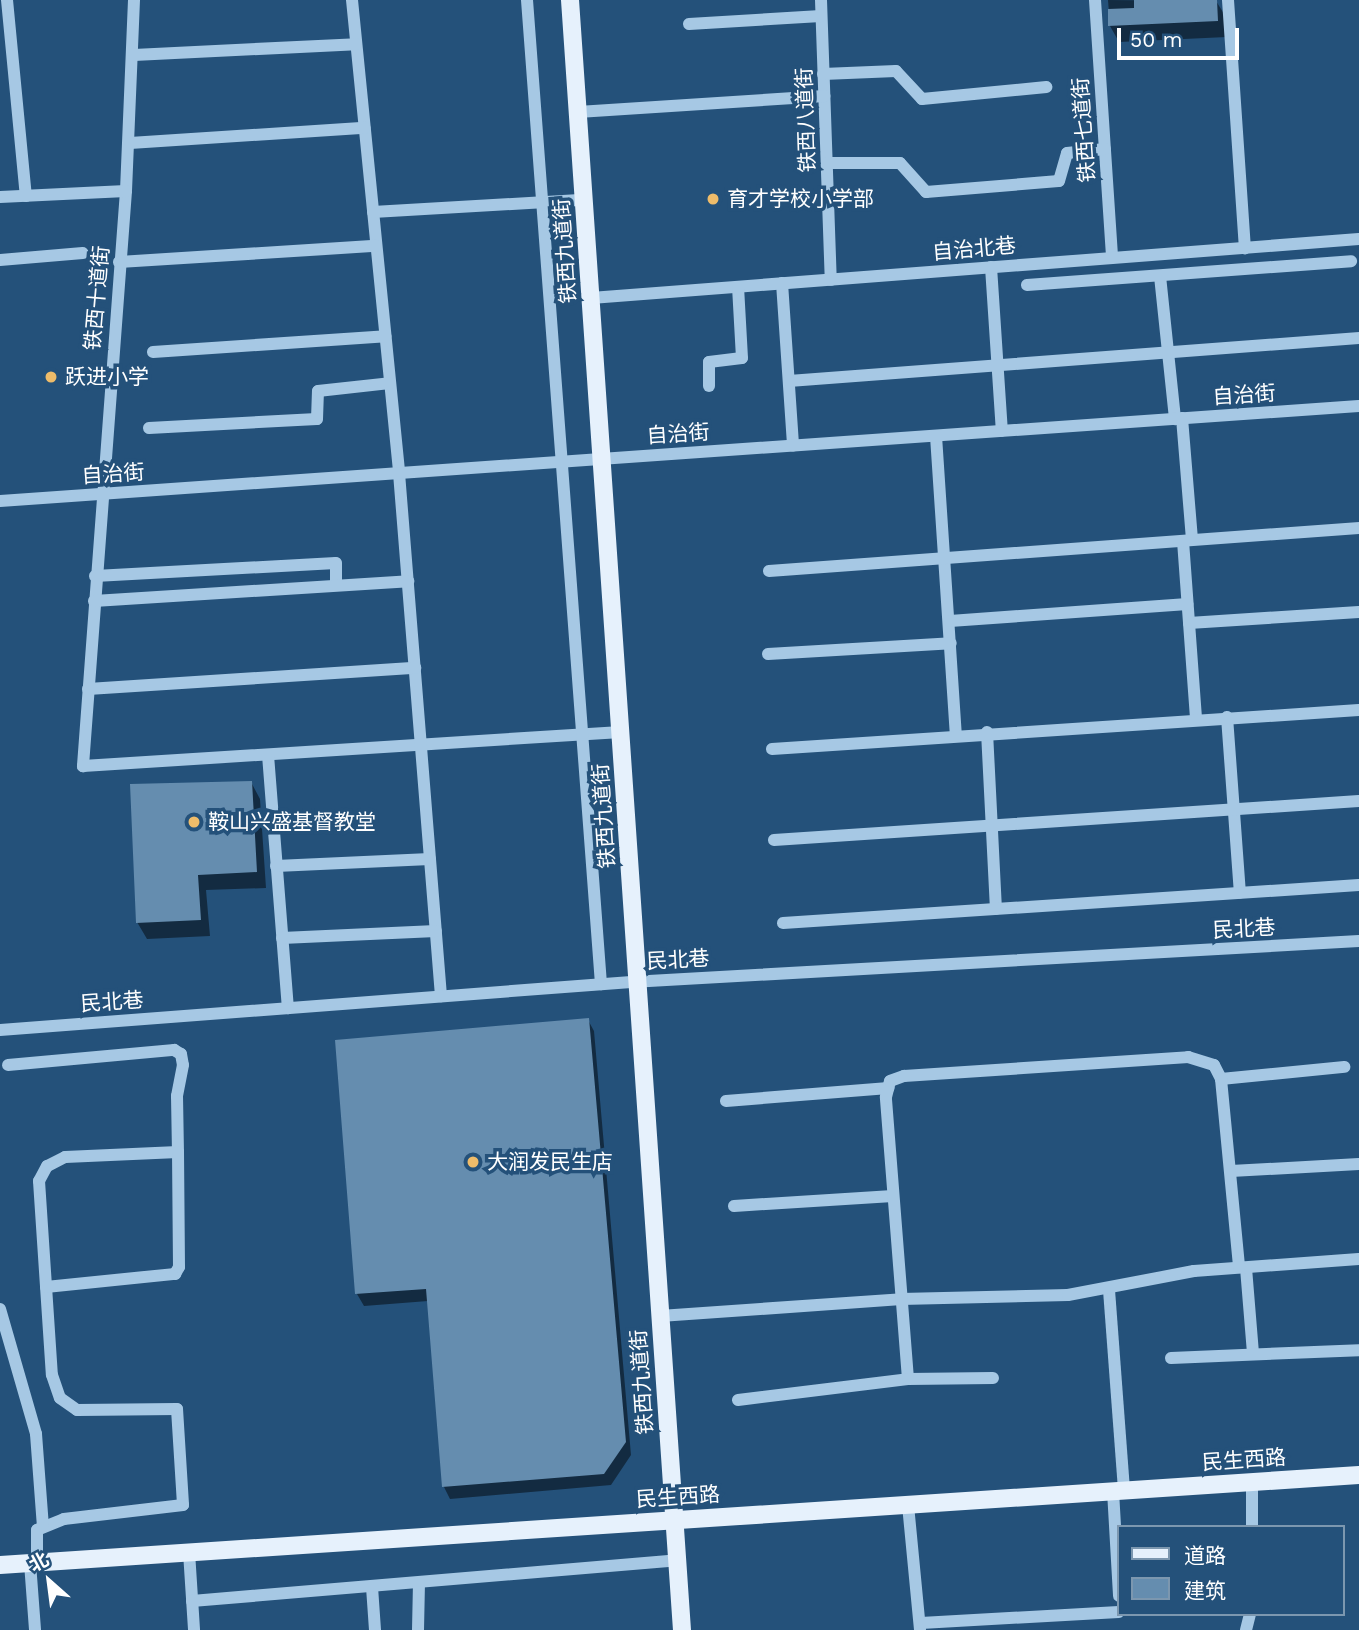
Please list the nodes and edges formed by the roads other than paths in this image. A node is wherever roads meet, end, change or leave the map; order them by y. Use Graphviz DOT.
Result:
graph roads {
  1 [pos="7,0"];
  2 [pos="134,0"];
  3 [pos="352,0"];
  4 [pos="527,0"];
  5 [pos="570,0"];
  6 [pos="821,0"];
  7 [pos="1095,0"];
  8 [pos="1228,0"];
  9 [pos="821,16"];
  10 [pos="689,24"];
  11 [pos="356,44"];
  12 [pos="134,55"];
  13 [pos="823,74"];
  14 [pos="1046,87"];
  15 [pos="824,96"];
  16 [pos="578,112"];
  17 [pos="365,128"];
  18 [pos="130,142"];
  19 [pos="1105,149"];
  20 [pos="827,163"];
  21 [pos="127,191"];
  22 [pos="26,196"];
  23 [pos="0,197"];
  24 [pos="584,200"];
  25 [pos="545,202"];
  26 [pos="373,212"];
  27 [pos="1359,239"];
  28 [pos="376,246"];
  29 [pos="1245,248"];
  30 [pos="83,253"];
  31 [pos="1112,257"];
  32 [pos="0,260"];
  33 [pos="1351,261"];
  34 [pos="119,262"];
  35 [pos="991,267"];
  36 [pos="1160,276"];
  37 [pos="831,280"];
  38 [pos="782,283"];
  39 [pos="1027,285"];
  40 [pos="738,287"];
  41 [pos="591,298"];
  42 [pos="386,336"];
  43 [pos="1359,338"];
  44 [pos="153,352"];
  45 [pos="1168,353"];
  46 [pos="998,368"];
  47 [pos="789,381"];
  48 [pos="390,383"];
  49 [pos="709,386"];
  50 [pos="1359,406"];
  51 [pos="1178,419"];
  52 [pos="149,428"];
  53 [pos="1002,431"];
  54 [pos="936,436"];
  55 [pos="793,446"];
  56 [pos="603,459"];
  57 [pos="560,462"];
  58 [pos="399,473"];
  59 [pos="101,494"];
  60 [pos="0,501"];
  61 [pos="1359,528"];
  62 [pos="1187,540"];
  63 [pos="946,558"];
  64 [pos="769,571"];
  65 [pos="95,576"];
  66 [pos="408,581"];
  67 [pos="336,585"];
  68 [pos="94,601"];
  69 [pos="1187,604"];
  70 [pos="1359,612"];
  71 [pos="950,621"];
  72 [pos="1189,623"];
  73 [pos="951,643"];
  74 [pos="768,654"];
  75 [pos="415,668"];
  76 [pos="88,689"];
  77 [pos="1359,710"];
  78 [pos="1227,717"];
  79 [pos="1196,718"];
  80 [pos="987,732"];
  81 [pos="621,733"];
  82 [pos="956,734"];
  83 [pos="584,735"];
  84 [pos="421,747"];
  85 [pos="772,749"];
  86 [pos="268,755"];
  87 [pos="1359,801"];
  88 [pos="1233,810"];
  89 [pos="992,825"];
  90 [pos="774,840"];
  91 [pos="430,859"];
  92 [pos="276,866"];
  93 [pos="1359,885"];
  94 [pos="1240,893"];
  95 [pos="996,909"];
  96 [pos="783,923"];
  97 [pos="436,931"];
  98 [pos="282,938"];
  99 [pos="1359,942"];
  100 [pos="637,982"];
  101 [pos="601,984"];
  102 [pos="441,996"];
  103 [pos="288,1008"];
  104 [pos="0,1030"];
  105 [pos="8,1065"];
  106 [pos="1344,1067"];
  107 [pos="1221,1079"];
  108 [pos="888,1088"];
  109 [pos="726,1101"];
  110 [pos="178,1152"];
  111 [pos="1359,1164"];
  112 [pos="1231,1171"];
  113 [pos="893,1196"];
  114 [pos="734,1206"];
  115 [pos="1359,1259"];
  116 [pos="1242,1267"];
  117 [pos="46,1287"];
  118 [pos="1109,1290"];
  119 [pos="901,1299"];
  120 [pos="0,1309"];
  121 [pos="660,1316"];
  122 [pos="1359,1350"];
  123 [pos="1253,1353"];
  124 [pos="1171,1358"];
  125 [pos="993,1378"];
  126 [pos="908,1379"];
  127 [pos="738,1400"];
  128 [pos="1359,1475"];
  129 [pos="1252,1482"];
  130 [pos="1118,1491"];
  131 [pos="908,1505"];
  132 [pos="674,1520"];
  133 [pos="1118,1525"];
  134 [pos="1252,1525"];
  135 [pos="43,1527"];
  136 [pos="189,1552"];
  137 [pos="677,1560"];
  138 [pos="34,1563"];
  139 [pos="0,1565"];
  140 [pos="419,1583"];
  141 [pos="372,1587"];
  142 [pos="192,1601"];
  143 [pos="1118,1612"];
  144 [pos="920,1626"];
  145 [pos="35,1630"];
  146 [pos="194,1630"];
  147 [pos="375,1630"];
  148 [pos="418,1630"];
  149 [pos="682,1630"];
  1 -- 22 [label="street"];
  2 -- 12 [label="street, 铁西十道街"];
  3 -- 11 [label="street"];
  4 -- 25 [label="street"];
  5 -- 16 [label="main road, 铁西九道街"];
  6 -- 9 [label="street, 铁西八道街"];
  7 -- 19 [label="street, 铁西七道街"];
  8 -- 29 [label="street"];
  9 -- 10 [label="street"];
  9 -- 13 [label="street, 铁西八道街"];
  11 -- 12 [label="street"];
  11 -- 17 [label="street"];
  12 -- 18 [label="street, 铁西十道街"];
  13 -- 14 [label="street"];
  13 -- 15 [label="street, 铁西八道街"];
  15 -- 16 [label="street"];
  15 -- 20 [label="street, 铁西八道街"];
  16 -- 24 [label="main road, 铁西九道街"];
  17 -- 18 [label="street"];
  17 -- 26 [label="street"];
  18 -- 21 [label="street, 铁西十道街"];
  19 -- 20 [label="street"];
  19 -- 31 [label="street, 铁西七道街"];
  20 -- 37 [label="street, 铁西八道街"];
  21 -- 22 [label="street"];
  21 -- 34 [label="street, 铁西十道街"];
  22 -- 23 [label="street"];
  24 -- 25 [label="street"];
  24 -- 41 [label="main road, 铁西九道街"];
  25 -- 26 [label="street"];
  25 -- 57 [label="street"];
  26 -- 28 [label="street"];
  27 -- 29 [label="street, 自治北巷"];
  28 -- 34 [label="street"];
  28 -- 42 [label="street"];
  29 -- 31 [label="street, 自治北巷"];
  30 -- 32 [label="street"];
  31 -- 35 [label="street, 自治北巷"];
  33 -- 36 [label="street"];
  34 -- 59 [label="street, 铁西十道街"];
  35 -- 37 [label="street, 自治北巷"];
  35 -- 46 [label="street"];
  36 -- 39 [label="street"];
  36 -- 45 [label="street"];
  37 -- 38 [label="street, 自治北巷"];
  38 -- 40 [label="street, 自治北巷"];
  38 -- 47 [label="street"];
  40 -- 41 [label="street, 自治北巷"];
  40 -- 49 [label="street"];
  41 -- 56 [label="main road, 铁西九道街"];
  42 -- 44 [label="street"];
  42 -- 48 [label="street"];
  43 -- 45 [label="street"];
  45 -- 46 [label="street"];
  45 -- 51 [label="street"];
  46 -- 47 [label="street"];
  46 -- 53 [label="street"];
  47 -- 55 [label="street"];
  48 -- 52 [label="street"];
  48 -- 58 [label="street"];
  50 -- 51 [label="street, 自治街"];
  51 -- 53 [label="street, 自治街"];
  51 -- 62 [label="street"];
  53 -- 54 [label="street, 自治街"];
  54 -- 55 [label="street, 自治街"];
  54 -- 63 [label="street"];
  55 -- 56 [label="street, 自治街"];
  56 -- 57 [label="street, 自治街"];
  56 -- 81 [label="main road, 铁西九道街"];
  57 -- 58 [label="street, 自治街"];
  57 -- 83 [label="street"];
  58 -- 59 [label="street, 自治街"];
  58 -- 66 [label="street"];
  59 -- 60 [label="street, 自治街"];
  59 -- 65 [label="street, 铁西十道街"];
  61 -- 62 [label="street"];
  62 -- 63 [label="street"];
  62 -- 69 [label="street"];
  63 -- 64 [label="street"];
  63 -- 71 [label="street"];
  65 -- 67 [label="street"];
  65 -- 68 [label="street, 铁西十道街"];
  66 -- 67 [label="street"];
  66 -- 75 [label="street"];
  67 -- 68 [label="street"];
  68 -- 76 [label="street, 铁西十道街"];
  69 -- 71 [label="street"];
  69 -- 72 [label="street"];
  70 -- 72 [label="street"];
  71 -- 73 [label="street"];
  72 -- 79 [label="street"];
  73 -- 74 [label="street"];
  73 -- 82 [label="street"];
  75 -- 76 [label="street"];
  75 -- 84 [label="street"];
  76 -- 86 [label="street, 铁西十道街"];
  77 -- 78 [label="street"];
  78 -- 79 [label="street"];
  78 -- 88 [label="street"];
  79 -- 80 [label="street"];
  80 -- 82 [label="street"];
  80 -- 89 [label="street"];
  81 -- 83 [label="street"];
  81 -- 100 [label="main road, 铁西九道街"];
  82 -- 85 [label="street"];
  83 -- 84 [label="street"];
  83 -- 101 [label="street"];
  84 -- 86 [label="street"];
  84 -- 91 [label="street"];
  86 -- 92 [label="street"];
  87 -- 88 [label="street"];
  88 -- 89 [label="street"];
  88 -- 94 [label="street"];
  89 -- 90 [label="street"];
  89 -- 95 [label="street"];
  91 -- 92 [label="street"];
  91 -- 97 [label="street"];
  92 -- 98 [label="street"];
  93 -- 94 [label="street"];
  94 -- 95 [label="street"];
  95 -- 96 [label="street"];
  97 -- 98 [label="street"];
  97 -- 102 [label="street"];
  98 -- 103 [label="street"];
  99 -- 100 [label="street, 民北巷"];
  100 -- 101 [label="street, 民北巷"];
  100 -- 121 [label="main road, 铁西九道街"];
  101 -- 102 [label="street, 民北巷"];
  102 -- 103 [label="street, 民北巷"];
  103 -- 104 [label="street, 民北巷"];
  105 -- 110 [label="street"];
  106 -- 107 [label="street"];
  107 -- 108 [label="street"];
  107 -- 112 [label="street"];
  108 -- 109 [label="street"];
  108 -- 113 [label="street"];
  110 -- 117 [label="street"];
  110 -- 117 [label="street"];
  111 -- 112 [label="street"];
  112 -- 116 [label="street"];
  113 -- 114 [label="street"];
  113 -- 119 [label="street"];
  115 -- 116 [label="street"];
  116 -- 118 [label="street"];
  116 -- 123 [label="street"];
  117 -- 135 [label="street"];
  118 -- 119 [label="street"];
  118 -- 130 [label="street"];
  119 -- 121 [label="street"];
  119 -- 126 [label="street"];
  120 -- 135 [label="street"];
  121 -- 132 [label="main road, 铁西九道街"];
  122 -- 123 [label="street"];
  123 -- 124 [label="street"];
  125 -- 126 [label="street"];
  126 -- 127 [label="street"];
  128 -- 129 [label="main road, 民生西路"];
  129 -- 130 [label="main road, 民生西路"];
  129 -- 134 [label="street"];
  130 -- 131 [label="main road, 民生西路"];
  130 -- 133 [label="street"];
  131 -- 132 [label="main road, 民生西路"];
  131 -- 144 [label="street"];
  132 -- 136 [label="main road, 民生西路"];
  132 -- 137 [label="main road, 铁西九道街"];
  135 -- 138 [label="street"];
  136 -- 138 [label="main road, 民生西路"];
  136 -- 142 [label="street"];
  137 -- 140 [label="street"];
  137 -- 149 [label="main road, 铁西九道街"];
  138 -- 139 [label="main road, 民生西路"];
  138 -- 145 [label="street"];
  140 -- 141 [label="street"];
  140 -- 148 [label="street"];
  141 -- 142 [label="street"];
  141 -- 147 [label="street"];
  142 -- 146 [label="street"];
  143 -- 144 [label="street"];
}
